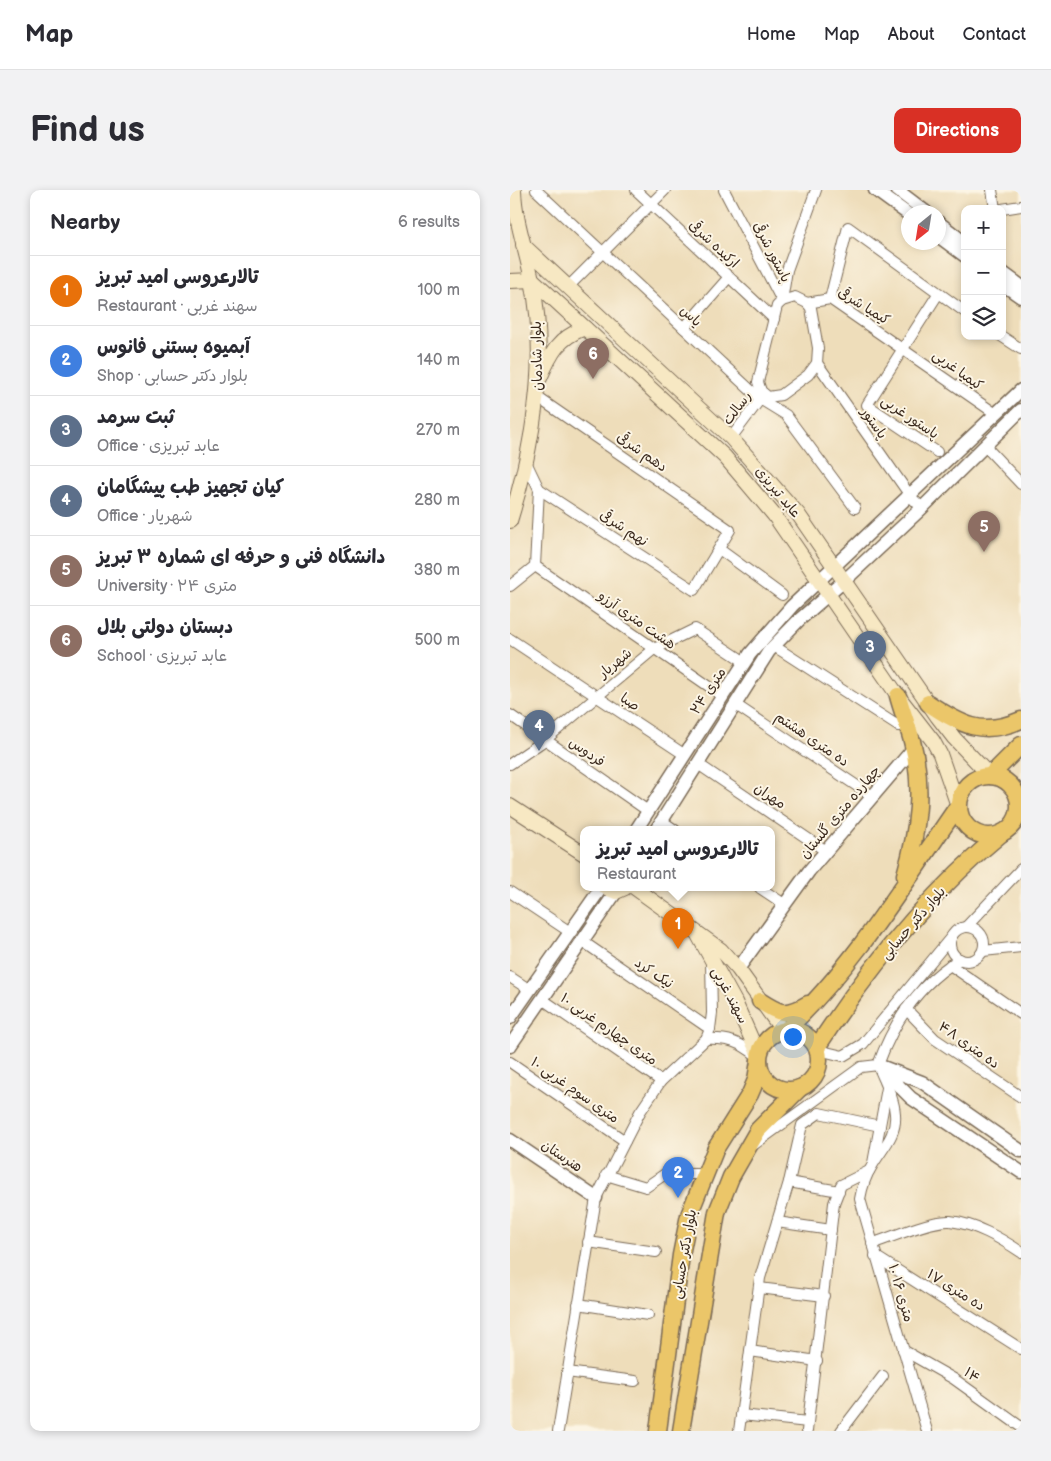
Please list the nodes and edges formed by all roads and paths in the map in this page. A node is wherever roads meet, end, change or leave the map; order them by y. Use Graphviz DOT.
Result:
graph roads {
  1 [pos="514,190"];
  2 [pos="536,190"];
  3 [pos="636,190"];
  4 [pos="665,190"];
  5 [pos="724,190"];
  6 [pos="816,190"];
  7 [pos="876,190"];
  8 [pos="897,190"];
  9 [pos="992,190"];
  10 [pos="651,205"];
  11 [pos="917,205"];
  12 [pos="994,205"];
  13 [pos="1021,206"];
  14 [pos="1006,208"];
  15 [pos="901,209"];
  16 [pos="946,231"];
  17 [pos="946,240"];
  18 [pos="523,245"];
  19 [pos="961,247"];
  20 [pos="961,248"];
  21 [pos="603,252"];
  22 [pos="729,277"];
  23 [pos="1009,278"];
  24 [pos="533,280"];
  25 [pos="510,281"];
  26 [pos="569,286"];
  27 [pos="1021,286"];
  28 [pos="938,294"];
  29 [pos="1021,297"];
  30 [pos="830,299"];
  31 [pos="782,301"];
  32 [pos="807,302"];
  33 [pos="961,309"];
  34 [pos="774,319"];
  35 [pos="585,328"];
  36 [pos="684,328"];
  37 [pos="1006,339"];
  38 [pos="903,348"];
  39 [pos="1021,349"];
  40 [pos="817,363"];
  41 [pos="537,390"];
  42 [pos="1021,390"];
  43 [pos="762,397"];
  44 [pos="1021,410"];
  45 [pos="996,414"];
  46 [pos="731,438"];
  47 [pos="985,446"];
  48 [pos="937,452"];
  49 [pos="526,462"];
  50 [pos="1021,484"];
  51 [pos="539,489"];
  52 [pos="911,497"];
  53 [pos="855,508"];
  54 [pos="922,508"];
  55 [pos="510,521"];
  56 [pos="719,549"];
  57 [pos="535,566"];
  58 [pos="835,567"];
  59 [pos="820,580"];
  60 [pos="844,581"];
  61 [pos="510,586"];
  62 [pos="829,594"];
  63 [pos="782,595"];
  64 [pos="510,639"];
  65 [pos="774,646"];
  66 [pos="654,649"];
  67 [pos="748,658"];
  68 [pos="762,662"];
  69 [pos="596,696"];
  70 [pos="723,696"];
  71 [pos="898,696"];
  72 [pos="928,703"];
  73 [pos="736,705"];
  74 [pos="510,716"];
  75 [pos="1021,720"];
  76 [pos="898,726"];
  77 [pos="545,740"];
  78 [pos="1021,745"];
  79 [pos="913,749"];
  80 [pos="685,754"];
  81 [pos="511,761"];
  82 [pos="698,764"];
  83 [pos="990,776"];
  84 [pos="872,796"];
  85 [pos="510,806"];
  86 [pos="958,806"];
  87 [pos="1020,806"];
  88 [pos="648,811"];
  89 [pos="639,826"];
  90 [pos="659,826"];
  91 [pos="1002,833"];
  92 [pos="580,851"];
  93 [pos="826,851"];
  94 [pos="1021,869"];
  95 [pos="902,888"];
  96 [pos="599,891"];
  97 [pos="615,891"];
  98 [pos="639,891"];
  99 [pos="764,891"];
  100 [pos="510,892"];
  101 [pos="784,904"];
  102 [pos="966,927"];
  103 [pos="570,932"];
  104 [pos="698,935"];
  105 [pos="952,936"];
  106 [pos="582,941"];
  107 [pos="1021,947"];
  108 [pos="983,950"];
  109 [pos="711,959"];
  110 [pos="960,959"];
  111 [pos="950,965"];
  112 [pos="738,969"];
  113 [pos="510,976"];
  114 [pos="530,990"];
  115 [pos="542,999"];
  116 [pos="816,999"];
  117 [pos="760,1001"];
  118 [pos="906,1009"];
  119 [pos="1021,1014"];
  120 [pos="510,1018"];
  121 [pos="710,1029"];
  122 [pos="784,1030"];
  123 [pos="706,1039"];
  124 [pos="510,1046"];
  125 [pos="817,1049"];
  126 [pos="759,1058"];
  127 [pos="510,1062"];
  128 [pos="878,1065"];
  129 [pos="661,1081"];
  130 [pos="800,1088"];
  131 [pos="887,1088"];
  132 [pos="1021,1097"];
  133 [pos="880,1126"];
  134 [pos="510,1140"];
  135 [pos="624,1141"];
  136 [pos="747,1150"];
  137 [pos="1021,1151"];
  138 [pos="871,1168"];
  139 [pos="1021,1172"];
  140 [pos="704,1174"];
  141 [pos="606,1175"];
  142 [pos="789,1182"];
  143 [pos="839,1191"];
  144 [pos="596,1198"];
  145 [pos="777,1222"];
  146 [pos="831,1230"];
  147 [pos="588,1242"];
  148 [pos="872,1244"];
  149 [pos="656,1252"];
  150 [pos="1021,1252"];
  151 [pos="875,1256"];
  152 [pos="759,1288"];
  153 [pos="824,1296"];
  154 [pos="578,1304"];
  155 [pos="648,1314"];
  156 [pos="1021,1349"];
  157 [pos="903,1350"];
  158 [pos="750,1351"];
  159 [pos="817,1361"];
  160 [pos="567,1372"];
  161 [pos="883,1376"];
  162 [pos="636,1381"];
  163 [pos="741,1415"];
  164 [pos="808,1427"];
  165 [pos="1021,1427"];
  166 [pos="558,1431"];
  167 [pos="658,1431"];
  168 [pos="681,1431"];
  169 [pos="739,1431"];
  170 [pos="841,1431"];
  171 [pos="927,1431"];
  1 -- 18 [label="main road, بلوار شادمان"];
  2 -- 21 [label="street, یاس"];
  3 -- 10 [label="street, ارکیده شرقی"];
  4 -- 10 [label="street"];
  5 -- 31 [label="street, پاستور شرقی"];
  6 -- 31 [label="street"];
  7 -- 15 [label="street"];
  8 -- 11 [label="street"];
  9 -- 12 [label="street"];
  10 -- 21 [label="street"];
  10 -- 22 [label="street, ارکیده شرقی"];
  13 -- 14 [label="street"];
  16 -- 19 [label="street"];
  17 -- 20 [label="street"];
  18 -- 24 [label="main road, بلوار شادمان"];
  18 -- 26 [label="main road, عابد تبریزی"];
  21 -- 26 [label="street"];
  21 -- 36 [label="street, یاس"];
  22 -- 34 [label="street, ارکیده شرقی"];
  22 -- 36 [label="street"];
  23 -- 27 [label="street"];
  23 -- 29 [label="street"];
  24 -- 25 [label="main road"];
  24 -- 35 [label="main road, عابد تبریزی"];
  24 -- 41 [label="main road, بلوار شادمان"];
  26 -- 46 [label="main road, عابد تبریزی"];
  28 -- 30 [label="street"];
  28 -- 33 [label="street"];
  28 -- 38 [label="street"];
  30 -- 32 [label="street, کیمیا شرقی"];
  30 -- 38 [label="street, کیمیا شرقی"];
  31 -- 32 [label="street, کیمیا شرقی"];
  31 -- 34 [label="street"];
  32 -- 40 [label="street"];
  34 -- 43 [label="street"];
  35 -- 41 [label="main road"];
  35 -- 59 [label="main road, عابد تبریزی"];
  36 -- 43 [label="street, یاس"];
  37 -- 39 [label="street"];
  38 -- 45 [label="street, کیمیا غربی"];
  38 -- 48 [label="street, پاستور غربی"];
  40 -- 43 [label="street"];
  40 -- 52 [label="street, پاستور"];
  41 -- 49 [label="main road, بلوار شادمان"];
  41 -- 56 [label="street, دهم شرقی"];
  42 -- 45 [label="street"];
  43 -- 46 [label="street, رسالت"];
  43 -- 53 [label="street, یاس"];
  44 -- 47 [label="street"];
  45 -- 52 [label="street"];
  46 -- 58 [label="main road, عابد تبریزی"];
  47 -- 50 [label="street"];
  47 -- 54 [label="street"];
  49 -- 51 [label="street"];
  49 -- 55 [label="main road, بلوار شادمان"];
  51 -- 56 [label="street, نهم شرقی"];
  51 -- 57 [label="street"];
  52 -- 54 [label="street, پاستور"];
  52 -- 58 [label="street"];
  54 -- 60 [label="street"];
  56 -- 63 [label="street"];
  57 -- 61 [label="street"];
  57 -- 66 [label="street, هشت متری آرزو"];
  58 -- 59 [label="street, ۲۴ متری"];
  58 -- 60 [label="main road, عابد تبریزی"];
  59 -- 62 [label="main road, عابد تبریزی"];
  59 -- 67 [label="street, ۲۴ متری"];
  60 -- 62 [label="street"];
  60 -- 72 [label="main road, عابد تبریزی"];
  62 -- 65 [label="street"];
  62 -- 71 [label="main road, عابد تبریزی"];
  64 -- 69 [label="street, صبا"];
  65 -- 68 [label="street"];
  65 -- 76 [label="street"];
  66 -- 67 [label="street, شهریار"];
  66 -- 69 [label="street, شهریار"];
  66 -- 70 [label="street, هشت متری آرزو"];
  67 -- 68 [label="street"];
  67 -- 70 [label="street, ۲۴ متری"];
  68 -- 73 [label="street"];
  69 -- 77 [label="street, شهریار"];
  69 -- 80 [label="street, صبا"];
  70 -- 80 [label="street, ۲۴ متری"];
  71 -- 79 [label="main road"];
  71 -- 86 [label="main road, عابد تبریزی"];
  72 -- 75 [label="main road"];
  72 -- 83 [label="main road, عابد تبریزی"];
  73 -- 82 [label="street"];
  73 -- 84 [label="street, ده متری هشتم"];
  74 -- 77 [label="street, فردوس"];
  77 -- 81 [label="street, شهریار"];
  77 -- 88 [label="street, فردوس"];
  78 -- 83 [label="main road"];
  79 -- 84 [label="street, چهارده متری گلستان"];
  79 -- 95 [label="main road"];
  80 -- 88 [label="street, ۲۴ متری"];
  82 -- 90 [label="street"];
  82 -- 93 [label="street, مهران"];
  83 -- 86 [label="main road"];
  83 -- 87 [label="main road"];
  84 -- 93 [label="street, چهارده متری گلستان"];
  85 -- 92 [label="main road"];
  86 -- 91 [label="main road"];
  86 -- 95 [label="main road, بلوار دکتر حسابی"];
  87 -- 91 [label="main road"];
  88 -- 89 [label="street, ۲۴ متری"];
  91 -- 125 [label="main road, بلوار دکتر حسابی"];
  93 -- 101 [label="street, چهارده متری گلستان"];
  94 -- 102 [label="street"];
  95 -- 116 [label="main road, بلوار دکتر حسابی"];
  96 -- 103 [label="street"];
  97 -- 106 [label="street"];
  98 -- 104 [label="main road, سهند غربی"];
  99 -- 101 [label="street"];
  100 -- 103 [label="street"];
  101 -- 112 [label="street, چهارده متری گلستان"];
  102 -- 105 [label="street"];
  102 -- 108 [label="street"];
  103 -- 114 [label="street"];
  104 -- 109 [label="main road, سهند غربی"];
  104 -- 112 [label="main road, سهند غربی"];
  105 -- 110 [label="street"];
  105 -- 125 [label="street"];
  106 -- 115 [label="street"];
  106 -- 121 [label="street, نیک کرد"];
  107 -- 108 [label="street"];
  108 -- 110 [label="street"];
  109 -- 121 [label="street"];
  109 -- 126 [label="main road, سهند غربی"];
  110 -- 111 [label="street"];
  111 -- 118 [label="street"];
  111 -- 119 [label="street"];
  112 -- 117 [label="main road, سهند غربی"];
  113 -- 114 [label="street"];
  114 -- 120 [label="street"];
  115 -- 124 [label="street"];
  115 -- 129 [label="street, ۱۰ متری چهارم غربی"];
  116 -- 117 [label="main road"];
  116 -- 122 [label="main road, بلوار دکتر حسابی"];
  117 -- 122 [label="main road, سهند غربی"];
  118 -- 128 [label="street"];
  118 -- 132 [label="street, ده متری ۴۸"];
  121 -- 123 [label="street"];
  122 -- 125 [label="main road"];
  122 -- 126 [label="main road"];
  123 -- 126 [label="street"];
  123 -- 129 [label="street"];
  125 -- 130 [label="main road"];
  126 -- 130 [label="main road"];
  126 -- 140 [label="main road, بلوار دکتر حسابی"];
  127 -- 135 [label="street, ۱۰ متری سوم غربی"];
  128 -- 131 [label="street"];
  128 -- 136 [label="street"];
  128 -- 137 [label="street"];
  128 -- 139 [label="street"];
  129 -- 135 [label="street"];
  130 -- 136 [label="main road, بلوار دکتر حسابی"];
  131 -- 133 [label="street"];
  131 -- 138 [label="street"];
  133 -- 138 [label="street"];
  133 -- 142 [label="street"];
  134 -- 144 [label="street, هنرستان"];
  135 -- 141 [label="street"];
  136 -- 168 [label="main road, بلوار دکتر حسابی"];
  138 -- 143 [label="street"];
  138 -- 148 [label="street, ۱۰ متری ۱۶"];
  140 -- 141 [label="street"];
  140 -- 167 [label="main road, بلوار دکتر حسابی"];
  141 -- 144 [label="street"];
  142 -- 143 [label="street"];
  142 -- 145 [label="street"];
  143 -- 146 [label="street"];
  144 -- 147 [label="street"];
  145 -- 146 [label="street"];
  145 -- 152 [label="street"];
  146 -- 153 [label="street"];
  147 -- 149 [label="street"];
  147 -- 154 [label="street"];
  148 -- 150 [label="street"];
  148 -- 151 [label="street, ۱۰ متری ۱۶"];
  151 -- 156 [label="street, ده متری ۱۷"];
  151 -- 157 [label="street, ۱۰ متری ۱۶"];
  152 -- 153 [label="street"];
  152 -- 158 [label="street"];
  153 -- 159 [label="street"];
  154 -- 155 [label="street"];
  154 -- 160 [label="street"];
  157 -- 165 [label="street, ۱۴"];
  157 -- 171 [label="street, ۱۰ متری ۱۶"];
  158 -- 159 [label="street"];
  158 -- 163 [label="street"];
  159 -- 164 [label="street"];
  160 -- 162 [label="street"];
  160 -- 166 [label="street"];
  161 -- 170 [label="street"];
  163 -- 164 [label="street"];
  163 -- 169 [label="street"];
}
